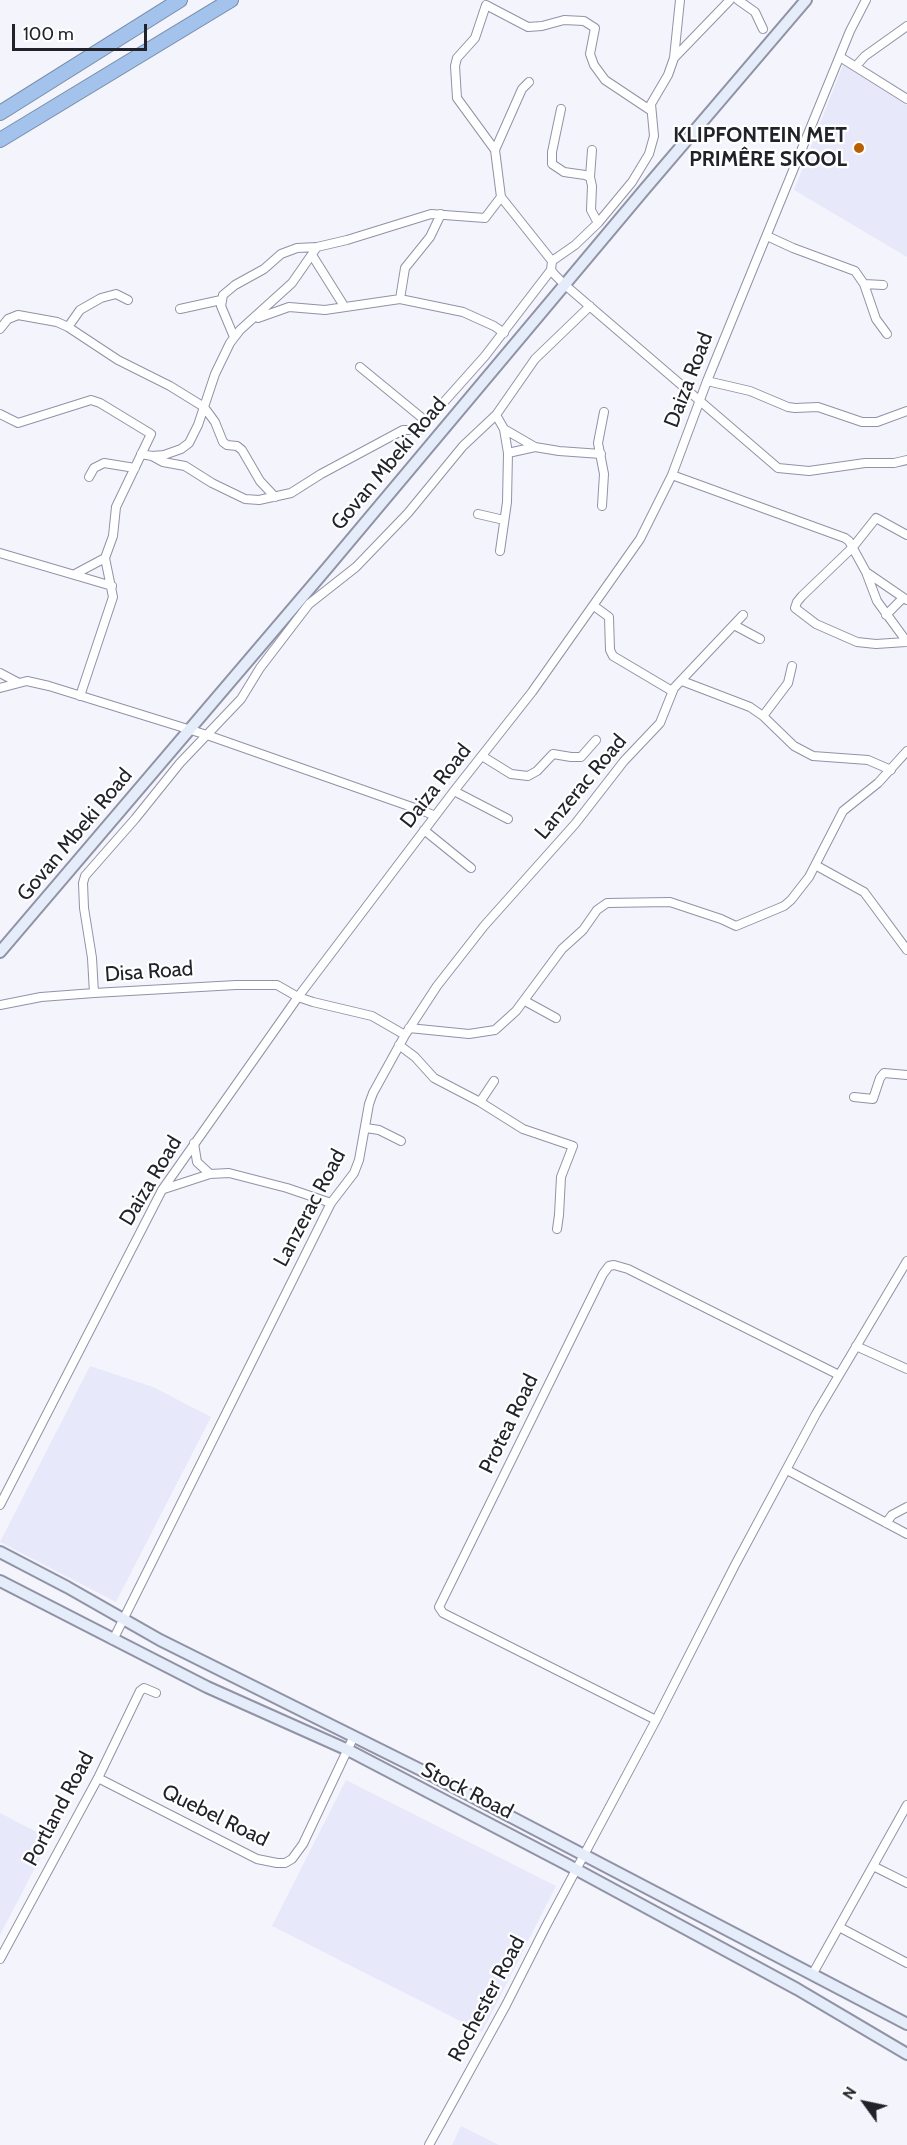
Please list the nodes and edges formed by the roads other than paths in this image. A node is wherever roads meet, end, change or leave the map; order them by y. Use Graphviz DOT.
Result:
graph roads {
  1 [pos="180,0"];
  2 [pos="231,0"];
  3 [pos="680,0"];
  4 [pos="730,0"];
  5 [pos="738,0"];
  6 [pos="807,0"];
  7 [pos="866,0"];
  8 [pos="907,26"];
  9 [pos="763,30"];
  10 [pos="840,57"];
  11 [pos="674,58"];
  12 [pos="856,66"];
  13 [pos="529,82"];
  14 [pos="907,99"];
  15 [pos="561,110"];
  16 [pos="650,110"];
  17 [pos="0,113"];
  18 [pos="0,140"];
  19 [pos="495,150"];
  20 [pos="592,150"];
  21 [pos="590,177"];
  22 [pos="501,197"];
  23 [pos="441,214"];
  24 [pos="598,223"];
  25 [pos="767,236"];
  26 [pos="317,247"];
  27 [pos="312,255"];
  28 [pos="552,265"];
  29 [pos="864,284"];
  30 [pos="565,285"];
  31 [pos="883,285"];
  32 [pos="400,298"];
  33 [pos="128,300"];
  34 [pos="221,300"];
  35 [pos="345,306"];
  36 [pos="590,306"];
  37 [pos="180,309"];
  38 [pos="252,321"];
  39 [pos="2,323"];
  40 [pos="68,327"];
  41 [pos="504,333"];
  42 [pos="887,334"];
  43 [pos="234,336"];
  44 [pos="360,367"];
  45 [pos="707,381"];
  46 [pos="699,400"];
  47 [pos="204,407"];
  48 [pos="907,411"];
  49 [pos="604,412"];
  50 [pos="0,414"];
  51 [pos="496,415"];
  52 [pos="427,423"];
  53 [pos="504,429"];
  54 [pos="535,447"];
  55 [pos="508,453"];
  56 [pos="141,454"];
  57 [pos="601,454"];
  58 [pos="152,456"];
  59 [pos="905,462"];
  60 [pos="135,468"];
  61 [pos="672,475"];
  62 [pos="89,477"];
  63 [pos="275,497"];
  64 [pos="602,506"];
  65 [pos="478,514"];
  66 [pos="504,520"];
  67 [pos="907,535"];
  68 [pos="853,547"];
  69 [pos="500,551"];
  70 [pos="0,553"];
  71 [pos="105,558"];
  72 [pos="866,572"];
  73 [pos="75,574"];
  74 [pos="112,586"];
  75 [pos="905,599"];
  76 [pos="594,606"];
  77 [pos="743,615"];
  78 [pos="886,615"];
  79 [pos="734,625"];
  80 [pos="760,639"];
  81 [pos="907,642"];
  82 [pos="792,666"];
  83 [pos="0,673"];
  84 [pos="682,681"];
  85 [pos="18,682"];
  86 [pos="0,688"];
  87 [pos="672,691"];
  88 [pos="80,696"];
  89 [pos="763,716"];
  90 [pos="188,730"];
  91 [pos="207,735"];
  92 [pos="596,740"];
  93 [pos="907,751"];
  94 [pos="482,756"];
  95 [pos="891,770"];
  96 [pos="454,791"];
  97 [pos="435,816"];
  98 [pos="508,819"];
  99 [pos="424,830"];
  100 [pos="817,866"];
  101 [pos="471,868"];
  102 [pos="907,950"];
  103 [pos="0,952"];
  104 [pos="94,993"];
  105 [pos="298,997"];
  106 [pos="525,1001"];
  107 [pos="0,1005"];
  108 [pos="556,1018"];
  109 [pos="407,1031"];
  110 [pos="399,1045"];
  111 [pos="907,1075"];
  112 [pos="494,1081"];
  113 [pos="854,1097"];
  114 [pos="480,1102"];
  115 [pos="366,1128"];
  116 [pos="401,1141"];
  117 [pos="194,1143"];
  118 [pos="210,1174"];
  119 [pos="162,1190"];
  120 [pos="330,1203"];
  121 [pos="557,1229"];
  122 [pos="907,1261"];
  123 [pos="856,1346"];
  124 [pos="907,1369"];
  125 [pos="839,1375"];
  126 [pos="787,1470"];
  127 [pos="0,1505"];
  128 [pos="907,1507"];
  129 [pos="886,1523"];
  130 [pos="907,1534"];
  131 [pos="0,1552"];
  132 [pos="0,1581"];
  133 [pos="123,1619"];
  134 [pos="113,1640"];
  135 [pos="156,1693"];
  136 [pos="656,1720"];
  137 [pos="354,1737"];
  138 [pos="348,1750"];
  139 [pos="98,1778"];
  140 [pos="907,1805"];
  141 [pos="584,1855"];
  142 [pos="873,1866"];
  143 [pos="576,1869"];
  144 [pos="907,1883"];
  145 [pos="839,1927"];
  146 [pos="0,1959"];
  147 [pos="907,1963"];
  148 [pos="812,1975"];
  149 [pos="907,2024"];
  150 [pos="907,2054"];
  151 [pos="429,2145"];
  1 -- 17 [label="highway"];
  2 -- 18 [label="highway"];
  3 -- 11 [label="street"];
  4 -- 11 [label="street"];
  5 -- 9 [label="street"];
  6 -- 30 [label="main road, Govan Mbeki Road"];
  7 -- 10 [label="street, Daiza Road"];
  8 -- 12 [label="street"];
  10 -- 12 [label="street"];
  10 -- 25 [label="street, Daiza Road"];
  11 -- 16 [label="street"];
  12 -- 14 [label="street"];
  13 -- 19 [label="street"];
  15 -- 21 [label="street"];
  16 -- 19 [label="street"];
  16 -- 24 [label="street"];
  19 -- 22 [label="street"];
  20 -- 21 [label="street"];
  21 -- 24 [label="street"];
  22 -- 23 [label="street"];
  22 -- 28 [label="street"];
  23 -- 26 [label="street"];
  23 -- 32 [label="street"];
  24 -- 28 [label="street"];
  25 -- 29 [label="street"];
  25 -- 45 [label="street, Daiza Road"];
  26 -- 27 [label="street"];
  26 -- 34 [label="street"];
  27 -- 35 [label="street"];
  27 -- 38 [label="street"];
  28 -- 30 [label="street"];
  28 -- 41 [label="street"];
  29 -- 31 [label="street"];
  29 -- 42 [label="street"];
  30 -- 36 [label="street"];
  30 -- 90 [label="main road, Govan Mbeki Road"];
  32 -- 35 [label="street"];
  32 -- 41 [label="street"];
  33 -- 40 [label="street"];
  34 -- 37 [label="street"];
  34 -- 43 [label="street"];
  35 -- 38 [label="street"];
  36 -- 46 [label="street"];
  36 -- 51 [label="street"];
  38 -- 43 [label="street"];
  39 -- 40 [label="street"];
  40 -- 47 [label="street"];
  41 -- 52 [label="street"];
  43 -- 47 [label="street"];
  44 -- 52 [label="street"];
  45 -- 46 [label="street, Daiza Road"];
  45 -- 48 [label="street"];
  46 -- 59 [label="street"];
  46 -- 61 [label="street, Daiza Road"];
  47 -- 58 [label="street"];
  47 -- 63 [label="street"];
  49 -- 57 [label="street"];
  50 -- 56 [label="street"];
  51 -- 53 [label="street"];
  51 -- 91 [label="street"];
  52 -- 63 [label="street"];
  53 -- 54 [label="street"];
  53 -- 55 [label="street"];
  54 -- 55 [label="street"];
  54 -- 57 [label="street"];
  55 -- 66 [label="street"];
  56 -- 58 [label="street"];
  56 -- 60 [label="street"];
  57 -- 64 [label="street"];
  58 -- 63 [label="street"];
  60 -- 62 [label="street"];
  60 -- 71 [label="street"];
  61 -- 68 [label="street"];
  61 -- 76 [label="street, Daiza Road"];
  65 -- 66 [label="street"];
  66 -- 69 [label="street"];
  67 -- 68 [label="street"];
  68 -- 72 [label="street"];
  68 -- 81 [label="street"];
  70 -- 73 [label="street"];
  71 -- 73 [label="street"];
  71 -- 74 [label="street"];
  72 -- 75 [label="street"];
  72 -- 78 [label="street"];
  73 -- 74 [label="street"];
  74 -- 88 [label="street"];
  75 -- 78 [label="street"];
  76 -- 87 [label="street"];
  76 -- 94 [label="street, Daiza Road"];
  77 -- 79 [label="street"];
  78 -- 81 [label="street"];
  79 -- 80 [label="street"];
  79 -- 84 [label="street"];
  82 -- 89 [label="street"];
  83 -- 85 [label="street"];
  84 -- 87 [label="street"];
  84 -- 89 [label="street"];
  85 -- 86 [label="street"];
  85 -- 88 [label="street"];
  87 -- 109 [label="street, Lanzerac Road"];
  88 -- 90 [label="street"];
  89 -- 95 [label="street"];
  90 -- 91 [label="street"];
  90 -- 103 [label="main road, Govan Mbeki Road"];
  91 -- 97 [label="street"];
  91 -- 104 [label="street"];
  92 -- 94 [label="street"];
  93 -- 95 [label="street"];
  94 -- 96 [label="street, Daiza Road"];
  95 -- 100 [label="street"];
  96 -- 97 [label="street, Daiza Road"];
  96 -- 98 [label="street"];
  97 -- 99 [label="street, Daiza Road"];
  99 -- 101 [label="street"];
  99 -- 105 [label="street, Daiza Road"];
  100 -- 102 [label="street"];
  100 -- 106 [label="street"];
  104 -- 105 [label="street, Disa Road"];
  104 -- 107 [label="street, Disa Road"];
  105 -- 109 [label="street, Disa Road"];
  105 -- 117 [label="street, Daiza Road"];
  106 -- 108 [label="street"];
  106 -- 109 [label="street"];
  109 -- 110 [label="street, Lanzerac Road"];
  110 -- 114 [label="street"];
  110 -- 115 [label="street, Lanzerac Road"];
  111 -- 113 [label="street"];
  112 -- 114 [label="street"];
  114 -- 121 [label="street"];
  115 -- 116 [label="street"];
  115 -- 120 [label="street, Lanzerac Road"];
  117 -- 118 [label="street"];
  117 -- 119 [label="street, Daiza Road"];
  118 -- 119 [label="street"];
  118 -- 120 [label="street"];
  119 -- 127 [label="street, Daiza Road"];
  120 -- 133 [label="street, Lanzerac Road"];
  122 -- 123 [label="street"];
  123 -- 124 [label="street"];
  123 -- 125 [label="street"];
  125 -- 126 [label="street"];
  125 -- 136 [label="street, Protea Road"];
  126 -- 129 [label="street"];
  126 -- 136 [label="street"];
  128 -- 129 [label="street"];
  129 -- 130 [label="street"];
  131 -- 133 [label="main road, Stock Road"];
  132 -- 134 [label="main road, Stock Road"];
  133 -- 134 [label="street, Lanzerac Road"];
  133 -- 137 [label="main road, Stock Road"];
  134 -- 138 [label="main road, Stock Road"];
  135 -- 139 [label="street, Portland Road"];
  136 -- 141 [label="street"];
  137 -- 138 [label="street, Quebel Road"];
  137 -- 141 [label="main road, Stock Road"];
  138 -- 139 [label="street, Quebel Road"];
  138 -- 143 [label="main road, Stock Road"];
  139 -- 146 [label="street, Portland Road"];
  140 -- 142 [label="street"];
  141 -- 143 [label="street, Rochester Road"];
  141 -- 148 [label="main road, Stock Road"];
  142 -- 144 [label="street"];
  142 -- 145 [label="street"];
  143 -- 150 [label="main road, Stock Road"];
  143 -- 151 [label="street, Rochester Road"];
  145 -- 147 [label="street"];
  145 -- 148 [label="street"];
  148 -- 149 [label="main road, Stock Road"];
}
